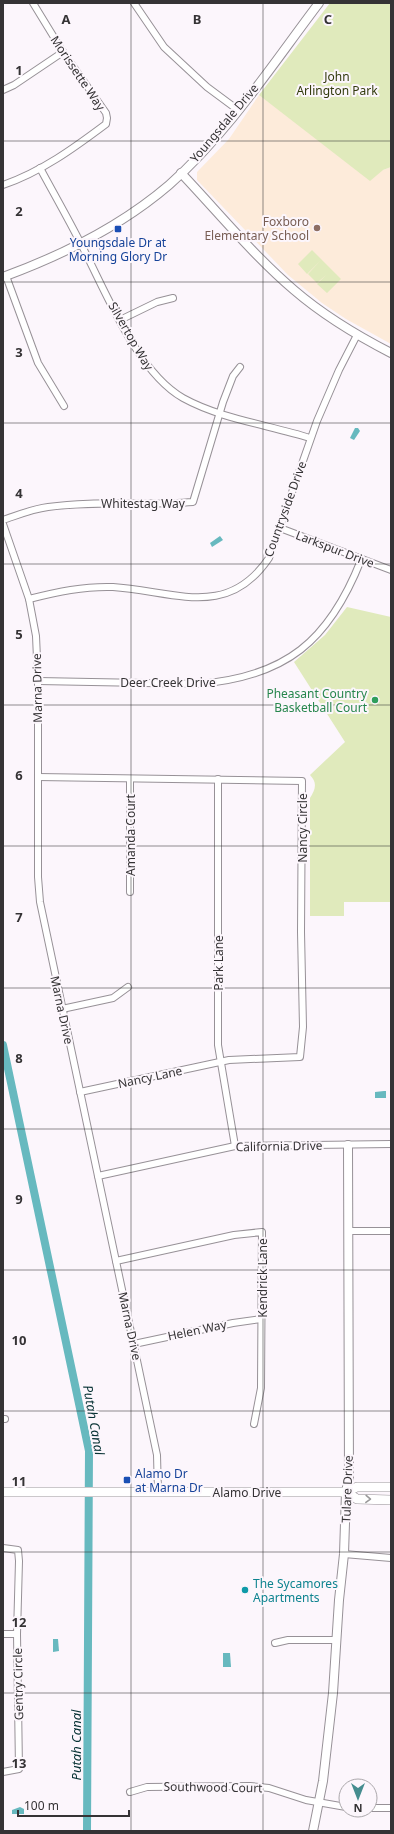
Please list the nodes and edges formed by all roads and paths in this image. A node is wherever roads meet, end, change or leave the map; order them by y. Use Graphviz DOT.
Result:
graph roads {
  1 [pos="33,3"];
  2 [pos="134,3"];
  3 [pos="319,3"];
  4 [pos="63,52"];
  5 [pos="3,90"];
  6 [pos="238,110"];
  7 [pos="40,168"];
  8 [pos="181,173"];
  9 [pos="3,185"];
  10 [pos="81,244"];
  11 [pos="4,276"];
  12 [pos="173,298"];
  13 [pos="120,320"];
  14 [pos="357,335"];
  15 [pos="391,353"];
  16 [pos="240,367"];
  17 [pos="64,406"];
  18 [pos="219,413"];
  19 [pos="310,438"];
  20 [pos="3,520"];
  21 [pos="3,524"];
  22 [pos="280,528"];
  23 [pos="361,560"];
  24 [pos="391,570"];
  25 [pos="28,599"];
  26 [pos="38,682"];
  27 [pos="38,777"];
  28 [pos="130,778"];
  29 [pos="218,779"];
  30 [pos="130,892"];
  31 [pos="128,987"];
  32 [pos="62,1009"];
  33 [pos="220,1062"];
  34 [pos="80,1092"];
  35 [pos="391,1144"];
  36 [pos="348,1145"];
  37 [pos="235,1146"];
  38 [pos="98,1176"];
  39 [pos="349,1231"];
  40 [pos="391,1231"];
  41 [pos="116,1261"];
  42 [pos="261,1320"];
  43 [pos="134,1344"];
  44 [pos="254,1424"];
  45 [pos="391,1487"];
  46 [pos="3,1492"];
  47 [pos="346,1492"];
  48 [pos="158,1493"];
  49 [pos="391,1500"];
  50 [pos="3,1548"];
  51 [pos="344,1554"];
  52 [pos="391,1558"];
  53 [pos="3,1634"];
  54 [pos="17,1634"];
  55 [pos="336,1640"];
  56 [pos="275,1643"];
  57 [pos="3,1772"];
  58 [pos="130,1792"];
  59 [pos="319,1802"];
  60 [pos="338,1806"];
  61 [pos="378,1808"];
  62 [pos="391,1808"];
  63 [pos="313,1831"];
  1 -- 4 [label="street, Morissette Way"];
  2 -- 6 [label="street"];
  3 -- 6 [label="street, Youngsdale Drive"];
  4 -- 5 [label="street"];
  4 -- 7 [label="street, Morissette Way"];
  6 -- 8 [label="street, Youngsdale Drive"];
  7 -- 9 [label="street, Morissette Way"];
  7 -- 10 [label="street, Silvertop Way"];
  8 -- 10 [label="street, Youngsdale Drive"];
  8 -- 14 [label="street"];
  10 -- 11 [label="street, Youngsdale Drive"];
  10 -- 13 [label="street, Silvertop Way"];
  11 -- 17 [label="street"];
  12 -- 13 [label="street"];
  13 -- 18 [label="street, Silvertop Way"];
  14 -- 15 [label="street"];
  14 -- 19 [label="street, Countryside Drive"];
  16 -- 18 [label="street"];
  18 -- 19 [label="street, Silvertop Way"];
  18 -- 20 [label="street, Whitestag Way"];
  19 -- 22 [label="street, Countryside Drive"];
  21 -- 25 [label="street, Marna Drive"];
  22 -- 23 [label="street, Larkspur Drive"];
  22 -- 25 [label="street, Countryside Drive"];
  23 -- 24 [label="street, Larkspur Drive"];
  23 -- 26 [label="street, Deer Creek Drive"];
  25 -- 26 [label="street, Marna Drive"];
  26 -- 27 [label="street, Marna Drive"];
  27 -- 28 [label="street, Nancy Circle"];
  27 -- 32 [label="street, Marna Drive"];
  28 -- 29 [label="street, Nancy Circle"];
  28 -- 30 [label="street, Amanda Court"];
  29 -- 33 [label="street, Park Lane"];
  29 -- 33 [label="street, Nancy Circle"];
  31 -- 32 [label="street"];
  32 -- 34 [label="street, Marna Drive"];
  33 -- 34 [label="street, Nancy Lane"];
  33 -- 37 [label="street, Park Lane"];
  34 -- 38 [label="street, Marna Drive"];
  35 -- 36 [label="street, California Drive"];
  36 -- 37 [label="street, California Drive"];
  36 -- 39 [label="street, Tulare Drive"];
  37 -- 38 [label="street, California Drive"];
  38 -- 41 [label="street, Marna Drive"];
  39 -- 40 [label="street"];
  39 -- 47 [label="street, Tulare Drive"];
  41 -- 42 [label="street, Kendrick Lane"];
  41 -- 43 [label="street, Marna Drive"];
  42 -- 43 [label="street, Helen Way"];
  42 -- 44 [label="street, Kendrick Lane"];
  43 -- 48 [label="street, Marna Drive"];
  45 -- 47 [label="main road, Alamo Drive"];
  46 -- 48 [label="main road, Alamo Drive"];
  47 -- 48 [label="main road, Alamo Drive"];
  47 -- 49 [label="main road, Alamo Drive, one-way"];
  47 -- 51 [label="street, Tulare Drive"];
  50 -- 54 [label="street, Gentry Circle"];
  51 -- 52 [label="street"];
  51 -- 55 [label="street, Tulare Drive"];
  53 -- 54 [label="street"];
  54 -- 57 [label="street, Gentry Circle"];
  55 -- 56 [label="street"];
  55 -- 59 [label="street, Tulare Drive"];
  58 -- 59 [label="street, Southwood Court"];
  59 -- 60 [label="street, Southwood Court"];
  59 -- 63 [label="street, Tulare Drive"];
  61 -- 62 [label="street"];
}
